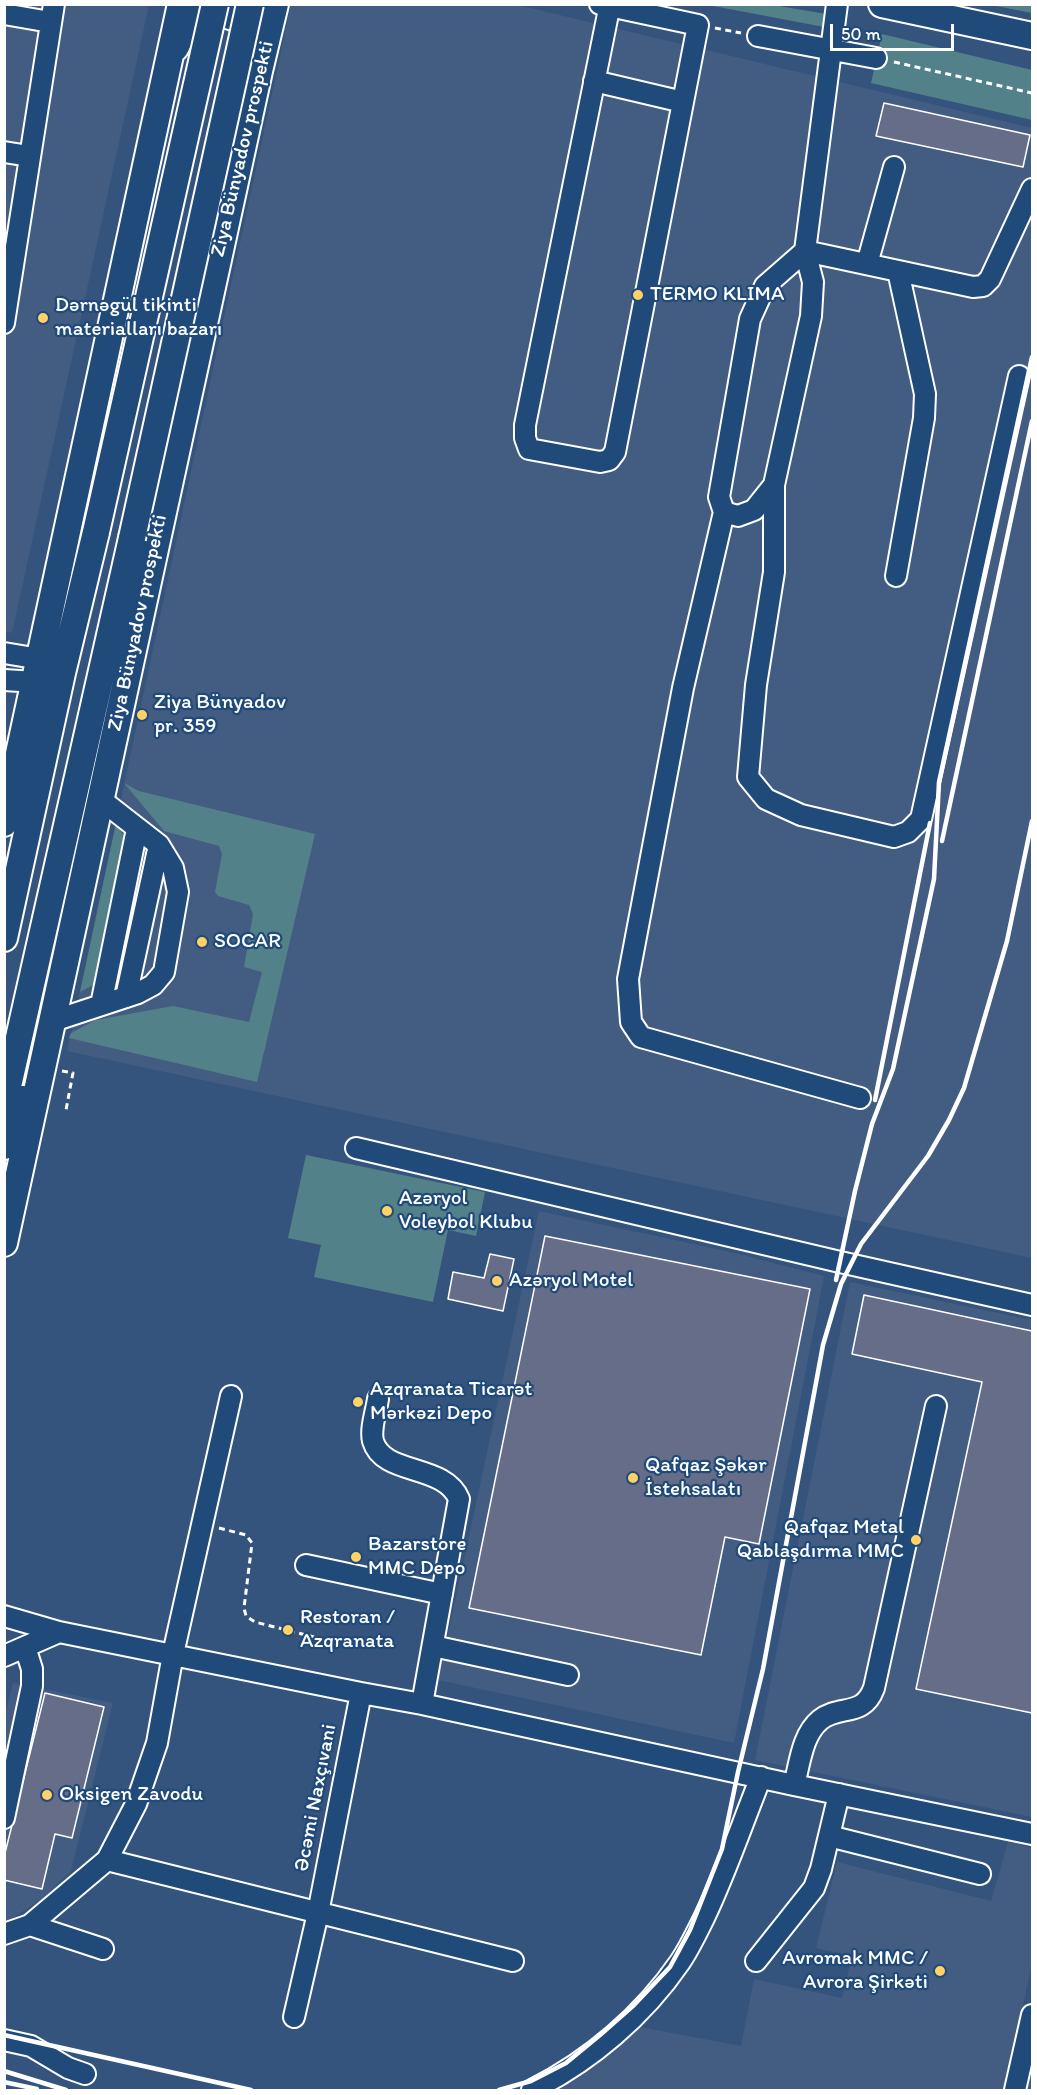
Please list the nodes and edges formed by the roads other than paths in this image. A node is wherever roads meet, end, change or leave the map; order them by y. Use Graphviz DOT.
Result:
graph roads {
  1 [pos="181,4"];
  2 [pos="215,4"];
  3 [pos="250,4"];
  4 [pos="275,4"];
  5 [pos="837,4"];
  6 [pos="882,4"];
  7 [pos="607,5"];
  8 [pos="52,13"];
  9 [pos="4,14"];
  10 [pos="758,36"];
  11 [pos="1032,36"];
  12 [pos="831,48"];
  13 [pos="876,58"];
  14 [pos="169,60"];
  15 [pos="259,71"];
  16 [pos="594,81"];
  17 [pos="683,102"];
  18 [pos="4,152"];
  19 [pos="29,156"];
  20 [pos="894,167"];
  21 [pos="1032,189"];
  22 [pos="805,251"];
  23 [pos="867,264"];
  24 [pos="898,271"];
  25 [pos="6,312"];
  26 [pos="1019,376"];
  27 [pos="774,484"];
  28 [pos="724,512"];
  29 [pos="896,576"];
  30 [pos="4,653"];
  31 [pos="38,671"];
  32 [pos="62,673"];
  33 [pos="4,680"];
  34 [pos="97,685"];
  35 [pos="100,800"];
  36 [pos="4,823"];
  37 [pos="137,829"];
  38 [pos="4,845"];
  39 [pos="159,845"];
  40 [pos="4,938"];
  41 [pos="126,997"];
  42 [pos="101,1005"];
  43 [pos="53,1021"];
  44 [pos="860,1098"];
  45 [pos="4,1104"];
  46 [pos="4,1146"];
  47 [pos="356,1148"];
  48 [pos="4,1243"];
  49 [pos="1032,1305"];
  50 [pos="231,1396"];
  51 [pos="378,1399"];
  52 [pos="936,1406"];
  53 [pos="306,1565"];
  54 [pos="442,1594"];
  55 [pos="4,1616"];
  56 [pos="59,1632"];
  57 [pos="433,1646"];
  58 [pos="25,1647"];
  59 [pos="174,1654"];
  60 [pos="4,1656"];
  61 [pos="568,1676"];
  62 [pos="360,1693"];
  63 [pos="422,1704"];
  64 [pos="761,1777"];
  65 [pos="794,1785"];
  66 [pos="839,1794"];
  67 [pos="4,1818"];
  68 [pos="1032,1834"];
  69 [pos="829,1836"];
  70 [pos="107,1860"];
  71 [pos="980,1874"];
  72 [pos="318,1913"];
  73 [pos="30,1925"];
  74 [pos="4,1934"];
  75 [pos="103,1949"];
  76 [pos="513,1961"];
  77 [pos="756,1961"];
  78 [pos="1032,2015"];
  79 [pos="294,2017"];
  80 [pos="4,2040"];
  81 [pos="85,2074"];
  82 [pos="532,2091"];
  83 [pos="1014,2091"];
  1 -- 14 [label="main road"];
  2 -- 32 [label="main road, bridge"];
  3 -- 34 [label="main road, Ziya Bünyadov prospekti, bridge"];
  4 -- 15 [label="main road, Ziya Bünyadov prospekti"];
  5 -- 12 [label="street"];
  6 -- 11 [label="main road"];
  7 -- 16 [label="street"];
  7 -- 17 [label="street"];
  8 -- 9 [label="street"];
  8 -- 19 [label="street"];
  10 -- 12 [label="street"];
  12 -- 13 [label="street"];
  12 -- 22 [label="street"];
  14 -- 15 [label="main road"];
  14 -- 31 [label="main road"];
  15 -- 35 [label="main road, Ziya Bünyadov prospekti"];
  16 -- 17 [label="street"];
  16 -- 17 [label="street"];
  18 -- 19 [label="street"];
  19 -- 25 [label="street"];
  20 -- 23 [label="street"];
  21 -- 24 [label="street"];
  22 -- 23 [label="street"];
  22 -- 27 [label="street"];
  22 -- 28 [label="street"];
  23 -- 24 [label="street"];
  24 -- 29 [label="street"];
  26 -- 27 [label="street"];
  27 -- 28 [label="street"];
  28 -- 44 [label="street"];
  30 -- 31 [label="street"];
  31 -- 33 [label="street"];
  31 -- 36 [label="main road"];
  32 -- 38 [label="main road"];
  32 -- 40 [label="main road"];
  34 -- 35 [label="main road"];
  34 -- 45 [label="main road, Ziya Bünyadov prospekti"];
  35 -- 37 [label="street"];
  35 -- 43 [label="main road, Ziya Bünyadov prospekti"];
  37 -- 39 [label="street"];
  37 -- 42 [label="street"];
  39 -- 41 [label="street"];
  39 -- 41 [label="street"];
  41 -- 42 [label="street"];
  42 -- 43 [label="street"];
  43 -- 46 [label="main road"];
  43 -- 48 [label="main road, Ziya Bünyadov prospekti"];
  47 -- 49 [label="street"];
  50 -- 59 [label="street"];
  51 -- 54 [label="street"];
  52 -- 65 [label="street"];
  53 -- 54 [label="street"];
  54 -- 57 [label="street"];
  55 -- 56 [label="street"];
  56 -- 58 [label="street"];
  56 -- 59 [label="street"];
  57 -- 61 [label="street"];
  57 -- 63 [label="street"];
  58 -- 60 [label="street"];
  58 -- 67 [label="street"];
  59 -- 62 [label="street"];
  59 -- 70 [label="street"];
  62 -- 63 [label="street"];
  62 -- 72 [label="street, Əcəmi Naxçıvani"];
  63 -- 64 [label="street"];
  64 -- 65 [label="street"];
  64 -- 82 [label="street"];
  65 -- 66 [label="street"];
  66 -- 68 [label="street"];
  66 -- 69 [label="street"];
  69 -- 71 [label="street"];
  69 -- 77 [label="street"];
  70 -- 72 [label="street"];
  70 -- 73 [label="street"];
  72 -- 76 [label="street"];
  72 -- 79 [label="street, Əcəmi Naxçıvani"];
  73 -- 74 [label="street"];
  73 -- 75 [label="street"];
  78 -- 83 [label="street"];
  80 -- 81 [label="street"];
}
